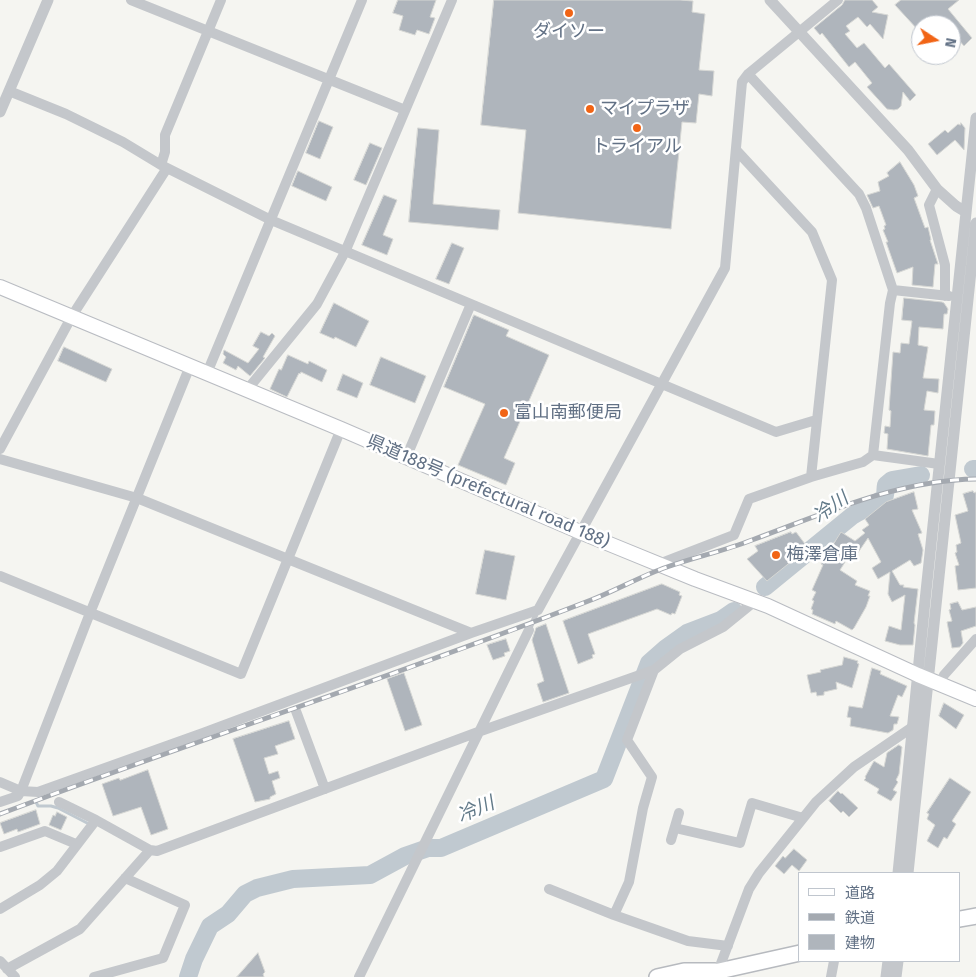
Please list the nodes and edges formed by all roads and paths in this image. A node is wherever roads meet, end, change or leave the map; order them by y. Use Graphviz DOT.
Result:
graph roads {
  1 [pos="48,0"];
  2 [pos="131,0"];
  3 [pos="221,0"];
  4 [pos="362,0"];
  5 [pos="452,0"];
  6 [pos="770,0"];
  7 [pos="838,0"];
  8 [pos="208,31"];
  9 [pos="800,31"];
  10 [pos="748,74"];
  11 [pos="329,80"];
  12 [pos="9,91"];
  13 [pos="405,110"];
  14 [pos="0,112"];
  15 [pos="976,118"];
  16 [pos="737,151"];
  17 [pos="164,167"];
  18 [pos="937,189"];
  19 [pos="966,212"];
  20 [pos="271,220"];
  21 [pos="976,222"];
  22 [pos="346,252"];
  23 [pos="0,287"];
  24 [pos="893,290"];
  25 [pos="945,296"];
  26 [pos="958,297"];
  27 [pos="471,304"];
  28 [pos="72,316"];
  29 [pos="190,366"];
  30 [pos="207,373"];
  31 [pos="662,384"];
  32 [pos="247,390"];
  33 [pos="816,420"];
  34 [pos="341,429"];
  35 [pos="0,449"];
  36 [pos="873,455"];
  37 [pos="0,458"];
  38 [pos="406,458"];
  39 [pos="939,464"];
  40 [pos="811,477"];
  41 [pos="137,498"];
  42 [pos="580,532"];
  43 [pos="287,559"];
  44 [pos="659,564"];
  45 [pos="0,576"];
  46 [pos="755,601"];
  47 [pos="538,610"];
  48 [pos="90,613"];
  49 [pos="529,630"];
  50 [pos="471,633"];
  51 [pos="976,639"];
  52 [pos="654,670"];
  53 [pos="928,680"];
  54 [pos="976,699"];
  55 [pos="296,711"];
  56 [pos="914,726"];
  57 [pos="478,732"];
  58 [pos="0,782"];
  59 [pos="325,788"];
  60 [pos="21,791"];
  61 [pos="0,802"];
  62 [pos="59,802"];
  63 [pos="679,813"];
  64 [pos="803,818"];
  65 [pos="96,820"];
  66 [pos="675,828"];
  67 [pos="671,840"];
  68 [pos="76,844"];
  69 [pos="0,847"];
  70 [pos="150,850"];
  71 [pos="898,872"];
  72 [pos="908,872"];
  73 [pos="125,878"];
  74 [pos="549,889"];
  75 [pos="0,909"];
  76 [pos="614,915"];
  77 [pos="976,916"];
  78 [pos="961,919"];
  79 [pos="728,946"];
  80 [pos="798,954"];
  81 [pos="834,962"];
  82 [pos="888,962"];
  83 [pos="898,962"];
  84 [pos="4,965"];
  85 [pos="717,974"];
  86 [pos="15,977"];
  87 [pos="94,977"];
  88 [pos="359,977"];
  89 [pos="657,977"];
  90 [pos="703,977"];
  91 [pos="831,977"];
  92 [pos="886,977"];
  93 [pos="896,977"];
  1 -- 12 [label="street"];
  2 -- 8 [label="street"];
  3 -- 8 [label="street"];
  4 -- 11 [label="street"];
  5 -- 13 [label="street"];
  6 -- 9 [label="street"];
  7 -- 9 [label="street"];
  8 -- 11 [label="street"];
  8 -- 17 [label="street"];
  9 -- 10 [label="street"];
  9 -- 18 [label="street"];
  10 -- 16 [label="street"];
  10 -- 24 [label="street"];
  11 -- 13 [label="street"];
  11 -- 20 [label="street"];
  12 -- 14 [label="street"];
  12 -- 17 [label="street"];
  13 -- 22 [label="street"];
  15 -- 19 [label="street"];
  16 -- 31 [label="street"];
  16 -- 33 [label="street"];
  17 -- 20 [label="street"];
  17 -- 28 [label="street"];
  18 -- 19 [label="street"];
  18 -- 25 [label="street"];
  19 -- 21 [label="street"];
  19 -- 26 [label="street"];
  20 -- 22 [label="street"];
  20 -- 30 [label="street"];
  21 -- 53 [label="street"];
  22 -- 27 [label="street"];
  22 -- 32 [label="street"];
  23 -- 28 [label="main road, 県道188号 (prefectural road 188)"];
  24 -- 25 [label="street"];
  24 -- 36 [label="street"];
  25 -- 26 [label="street"];
  26 -- 39 [label="street"];
  27 -- 31 [label="street"];
  27 -- 38 [label="street"];
  28 -- 29 [label="main road, 県道188号 (prefectural road 188)"];
  28 -- 35 [label="street"];
  29 -- 30 [label="main road, 県道188号 (prefectural road 188)"];
  29 -- 41 [label="street"];
  30 -- 32 [label="main road, 県道188号 (prefectural road 188)"];
  31 -- 33 [label="street"];
  31 -- 42 [label="street"];
  32 -- 34 [label="main road, 県道188号 (prefectural road 188)"];
  33 -- 40 [label="street"];
  34 -- 38 [label="main road, 県道188号 (prefectural road 188)"];
  34 -- 43 [label="street"];
  36 -- 39 [label="street"];
  36 -- 40 [label="street"];
  37 -- 41 [label="street"];
  38 -- 42 [label="main road, 県道188号 (prefectural road 188)"];
  39 -- 53 [label="street"];
  40 -- 44 [label="street"];
  41 -- 43 [label="street"];
  41 -- 48 [label="street"];
  42 -- 44 [label="main road, 県道188号 (prefectural road 188)"];
  42 -- 47 [label="street"];
  43 -- 48 [label="street"];
  43 -- 50 [label="street"];
  44 -- 46 [label="main road, 県道188号 (prefectural road 188)"];
  45 -- 48 [label="street"];
  46 -- 52 [label="street"];
  46 -- 53 [label="main road, 県道188号 (prefectural road 188)"];
  47 -- 49 [label="lane"];
  47 -- 50 [label="street"];
  48 -- 60 [label="street"];
  49 -- 57 [label="street"];
  50 -- 60 [label="street"];
  51 -- 53 [label="street"];
  52 -- 57 [label="street"];
  52 -- 76 [label="street"];
  53 -- 54 [label="main road, 県道188号 (prefectural road 188)"];
  53 -- 56 [label="street"];
  53 -- 72 [label="street"];
  55 -- 59 [label="street"];
  56 -- 64 [label="street"];
  56 -- 71 [label="street"];
  57 -- 59 [label="street"];
  57 -- 88 [label="street"];
  58 -- 60 [label="street"];
  59 -- 70 [label="street"];
  60 -- 61 [label="street"];
  62 -- 65 [label="street"];
  63 -- 66 [label="street"];
  64 -- 66 [label="street"];
  64 -- 79 [label="street"];
  65 -- 68 [label="street"];
  65 -- 70 [label="street"];
  66 -- 67 [label="street"];
  68 -- 69 [label="street"];
  68 -- 75 [label="street"];
  70 -- 73 [label="street"];
  73 -- 84 [label="street"];
  73 -- 87 [label="street"];
  74 -- 76 [label="street"];
  76 -- 79 [label="street"];
  77 -- 78 [label="main road"];
  79 -- 85 [label="street"];
  80 -- 85 [label="main road"];
  81 -- 91 [label="street"];
  82 -- 92 [label="street"];
  83 -- 93 [label="street"];
  84 -- 86 [label="street"];
  85 -- 89 [label="main road"];
  85 -- 90 [label="main road"];
}
